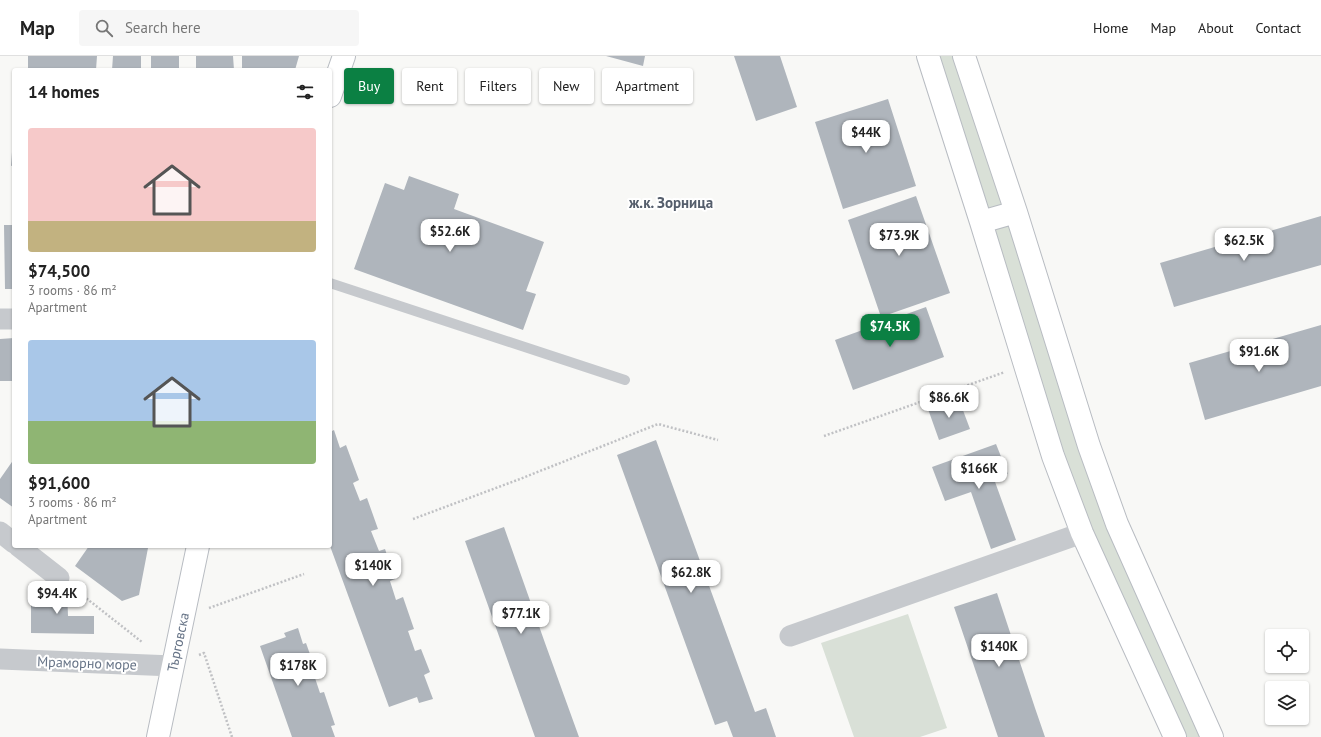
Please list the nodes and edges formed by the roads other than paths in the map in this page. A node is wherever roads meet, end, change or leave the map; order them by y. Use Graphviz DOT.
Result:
graph roads {
  1 [pos="344,56"];
  2 [pos="928,56"];
  3 [pos="964,56"];
  4 [pos="332,90"];
  5 [pos="1016,212"];
  6 [pos="981,222"];
  7 [pos="332,284"];
  8 [pos="0,319"];
  9 [pos="12,319"];
  10 [pos="625,380"];
  11 [pos="0,532"];
  12 [pos="1082,533"];
  13 [pos="12,541"];
  14 [pos="21,548"];
  15 [pos="198,548"];
  16 [pos="59,578"];
  17 [pos="790,636"];
  18 [pos="0,659"];
  19 [pos="173,666"];
  20 [pos="158,737"];
  21 [pos="1175,737"];
  22 [pos="1212,737"];
  1 -- 4 [label="street"];
  2 -- 6 [label="street"];
  3 -- 5 [label="street"];
  5 -- 6 [label="street"];
  5 -- 22 [label="street"];
  6 -- 12 [label="street"];
  7 -- 10 [label="lane"];
  8 -- 9 [label="street"];
  11 -- 13 [label="street"];
  12 -- 17 [label="street"];
  12 -- 21 [label="street"];
  14 -- 16 [label="street"];
  15 -- 19 [label="street, Търговска"];
  18 -- 19 [label="street, Мраморно море"];
  19 -- 20 [label="street, Търговска"];
}
